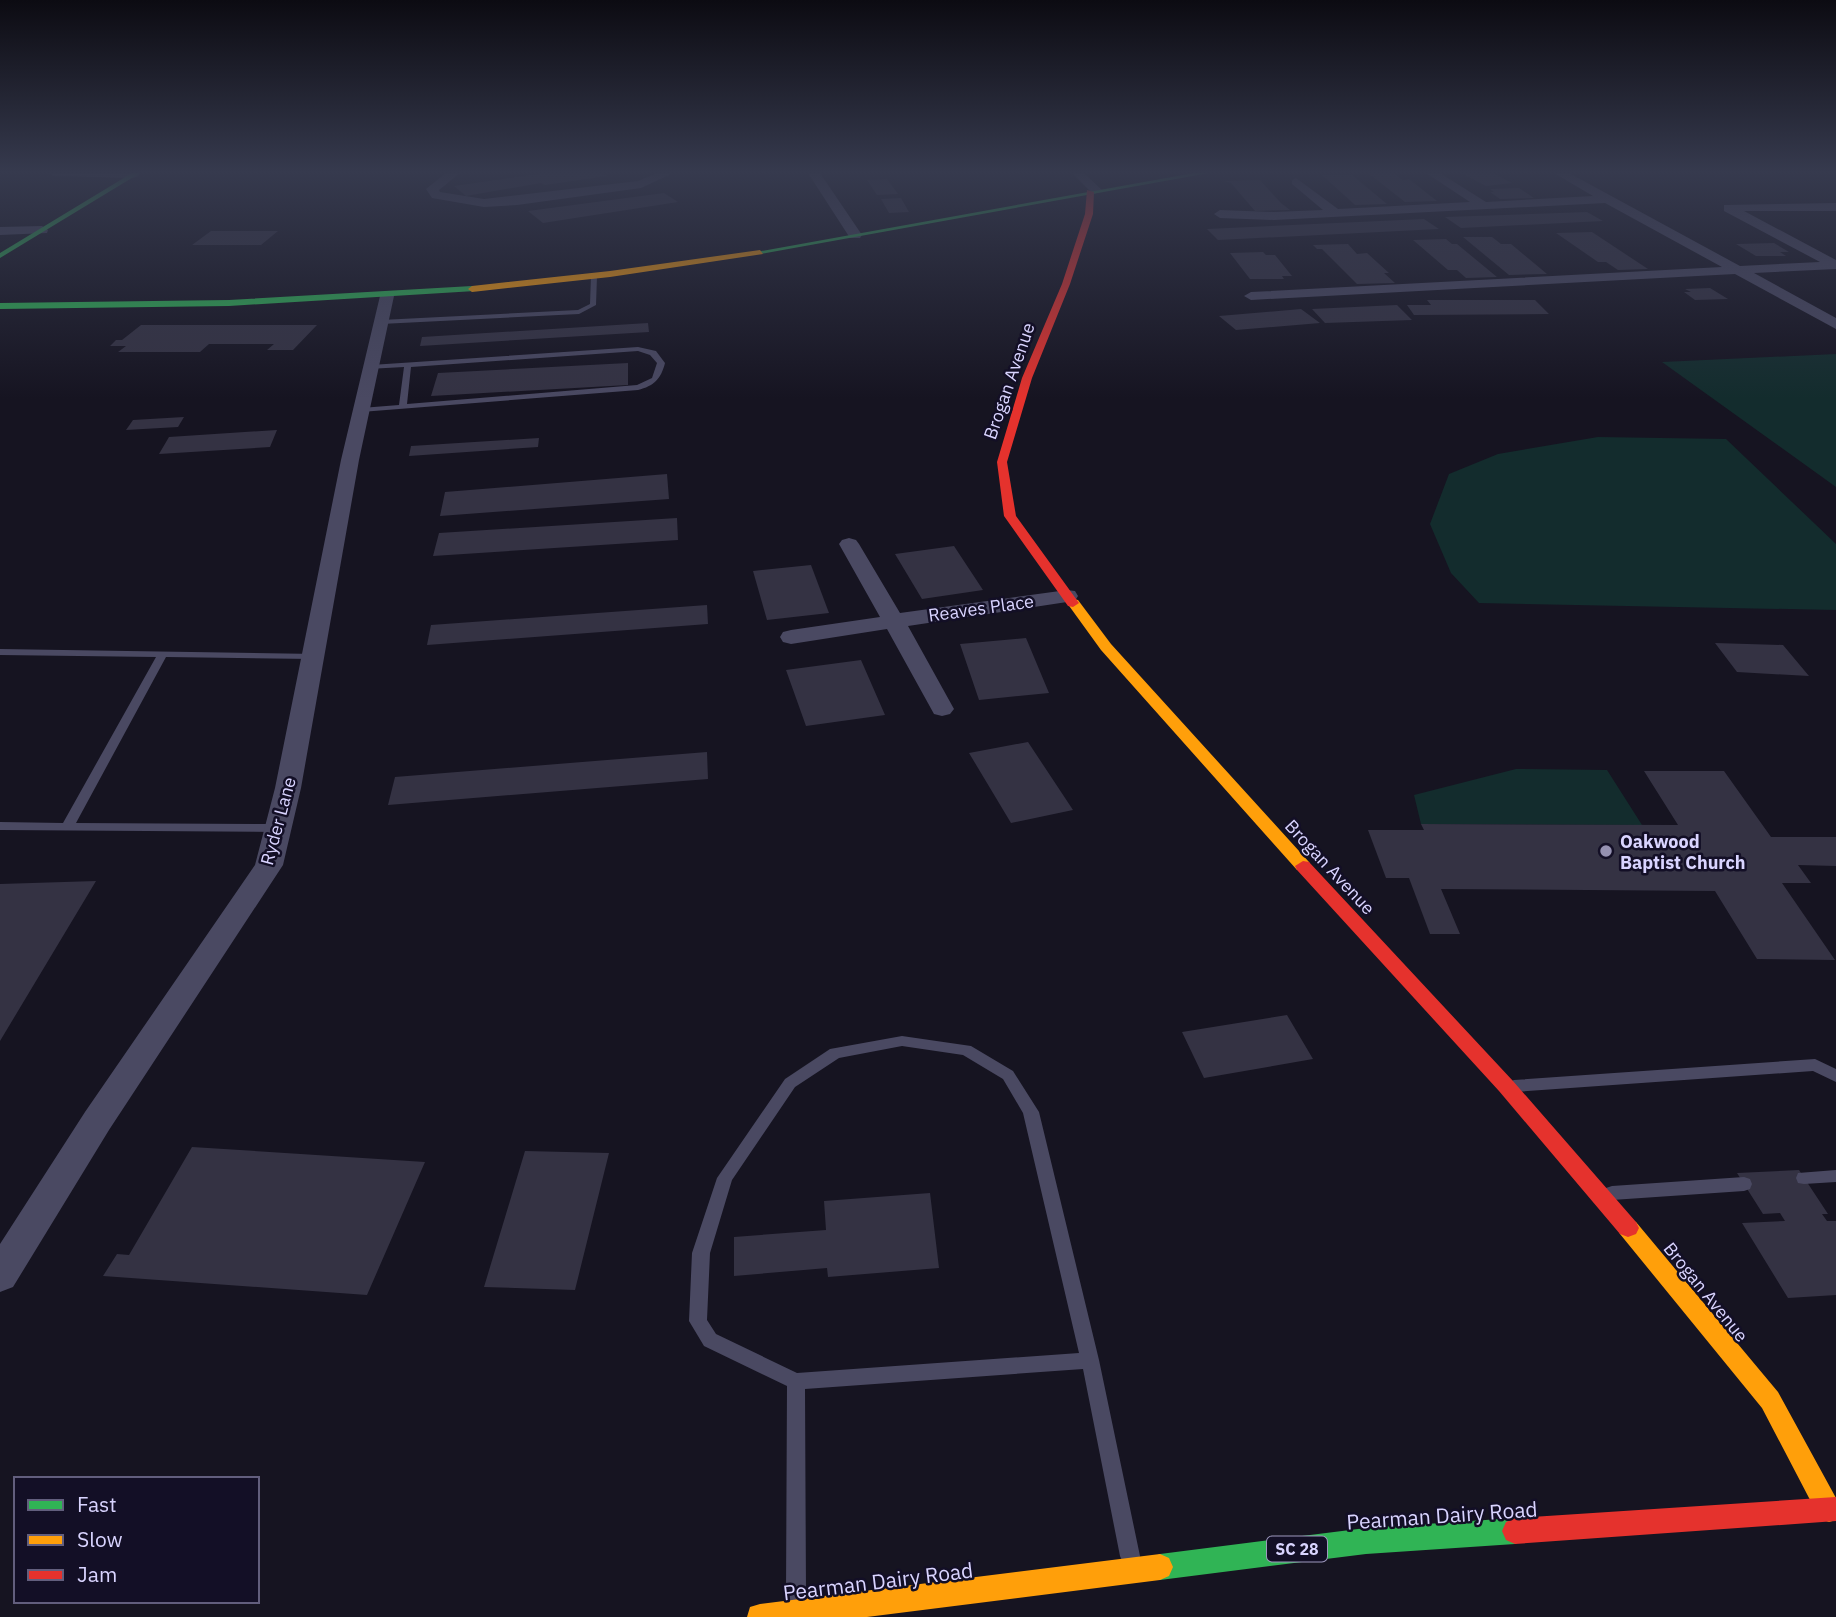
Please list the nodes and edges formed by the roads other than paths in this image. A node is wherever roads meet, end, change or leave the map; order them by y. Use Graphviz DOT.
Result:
graph roads {
  1 [pos="769,248"];
  2 [pos="1078,248"];
  3 [pos="1698,248"];
  4 [pos="1806,248"];
  5 [pos="1836,264"];
  6 [pos="1736,269"];
  7 [pos="594,276"];
  8 [pos="387,296"];
  9 [pos="1251,296"];
  10 [pos="0,306"];
  11 [pos="382,322"];
  12 [pos="1836,324"];
  13 [pos="408,364"];
  14 [pos="371,367"];
  15 [pos="403,407"];
  16 [pos="362,410"];
  17 [pos="849,544"];
  18 [pos="1067,596"];
  19 [pos="894,621"];
  20 [pos="791,637"];
  21 [pos="0,652"];
  22 [pos="163,654"];
  23 [pos="313,656"];
  24 [pos="942,709"];
  25 [pos="0,826"];
  26 [pos="67,827"];
  27 [pos="279,828"];
  28 [pos="1836,1076"];
  29 [pos="1506,1086"];
  30 [pos="1836,1176"];
  31 [pos="1804,1178"];
  32 [pos="1744,1184"];
  33 [pos="1600,1193"];
  34 [pos="0,1276"];
  35 [pos="1090,1360"];
  36 [pos="796,1381"];
  37 [pos="1834,1514"];
  38 [pos="1132,1570"];
  39 [pos="796,1612"];
  40 [pos="760,1617"];
  1 -- 7 [label="main road"];
  2 -- 18 [label="main road, Brogan Avenue"];
  3 -- 6 [label="street"];
  4 -- 5 [label="street"];
  5 -- 6 [label="street"];
  6 -- 9 [label="street"];
  6 -- 12 [label="street"];
  7 -- 8 [label="main road"];
  7 -- 11 [label="lane"];
  8 -- 10 [label="main road"];
  8 -- 11 [label="street, Ryder Lane"];
  11 -- 14 [label="street, Ryder Lane"];
  13 -- 14 [label="lane"];
  13 -- 15 [label="lane"];
  13 -- 15 [label="lane"];
  14 -- 16 [label="street, Ryder Lane"];
  15 -- 16 [label="lane"];
  16 -- 23 [label="street, Ryder Lane"];
  17 -- 19 [label="street"];
  18 -- 19 [label="street, Reaves Place"];
  18 -- 29 [label="main road, Brogan Avenue"];
  19 -- 20 [label="street, Reaves Place"];
  19 -- 24 [label="street"];
  21 -- 22 [label="lane"];
  22 -- 23 [label="lane"];
  22 -- 26 [label="lane"];
  23 -- 27 [label="street, Ryder Lane"];
  25 -- 26 [label="lane"];
  26 -- 27 [label="lane"];
  27 -- 34 [label="street, Ryder Lane"];
  28 -- 29 [label="lane"];
  29 -- 33 [label="main road, Brogan Avenue"];
  30 -- 31 [label="lane"];
  32 -- 33 [label="lane"];
  33 -- 37 [label="main road, Brogan Avenue"];
  35 -- 36 [label="lane"];
  35 -- 36 [label="lane"];
  35 -- 38 [label="lane"];
  36 -- 39 [label="lane"];
  37 -- 38 [label="main road, Pearman Dairy Road / SC 28"];
  38 -- 39 [label="main road, Pearman Dairy Road / SC 28"];
  39 -- 40 [label="main road, Pearman Dairy Road / SC 28"];
}
